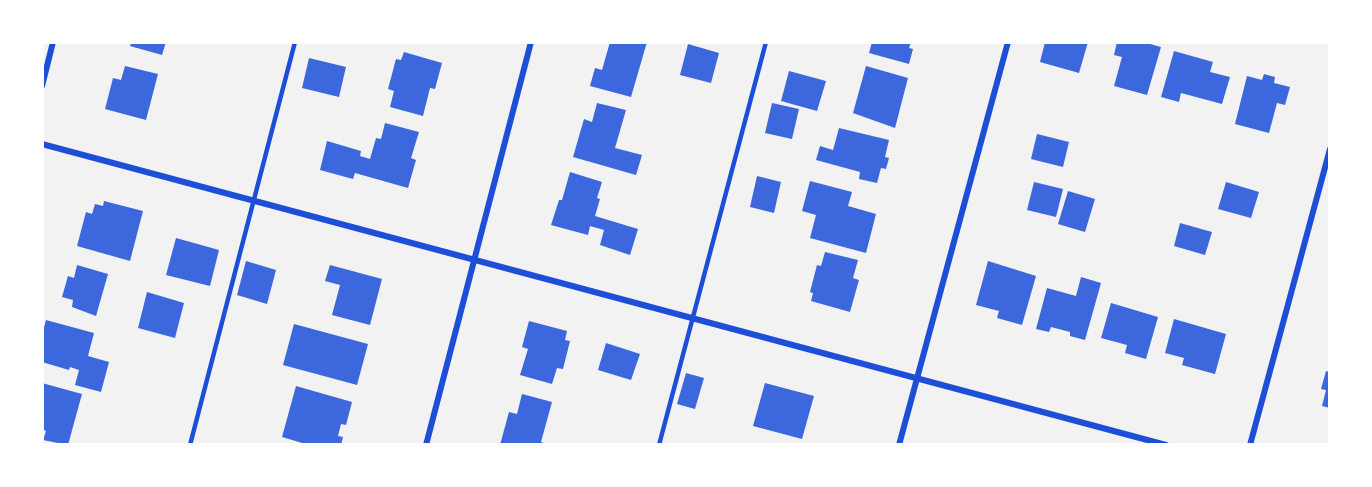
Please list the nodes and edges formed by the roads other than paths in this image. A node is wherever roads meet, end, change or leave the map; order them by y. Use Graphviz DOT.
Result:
graph roads {
  1 [pos="53,42"];
  2 [pos="295,42"];
  3 [pos="531,42"];
  4 [pos="766,42"];
  5 [pos="1008,42"];
  6 [pos="42,86"];
  7 [pos="42,144"];
  8 [pos="1330,149"];
  9 [pos="253,202"];
  10 [pos="474,260"];
  11 [pos="694,319"];
  12 [pos="917,378"];
  13 [pos="190,445"];
  14 [pos="426,445"];
  15 [pos="659,445"];
  16 [pos="899,445"];
  17 [pos="1166,445"];
  18 [pos="1250,445"];
  1 -- 6 [label="street"];
  2 -- 9 [label="lane"];
  3 -- 10 [label="street"];
  4 -- 11 [label="lane"];
  5 -- 12 [label="street"];
  7 -- 9 [label="street"];
  8 -- 18 [label="street"];
  9 -- 10 [label="street"];
  9 -- 13 [label="lane"];
  10 -- 11 [label="street"];
  10 -- 14 [label="street"];
  11 -- 12 [label="street"];
  11 -- 15 [label="lane"];
  12 -- 16 [label="street"];
  12 -- 17 [label="street"];
}
